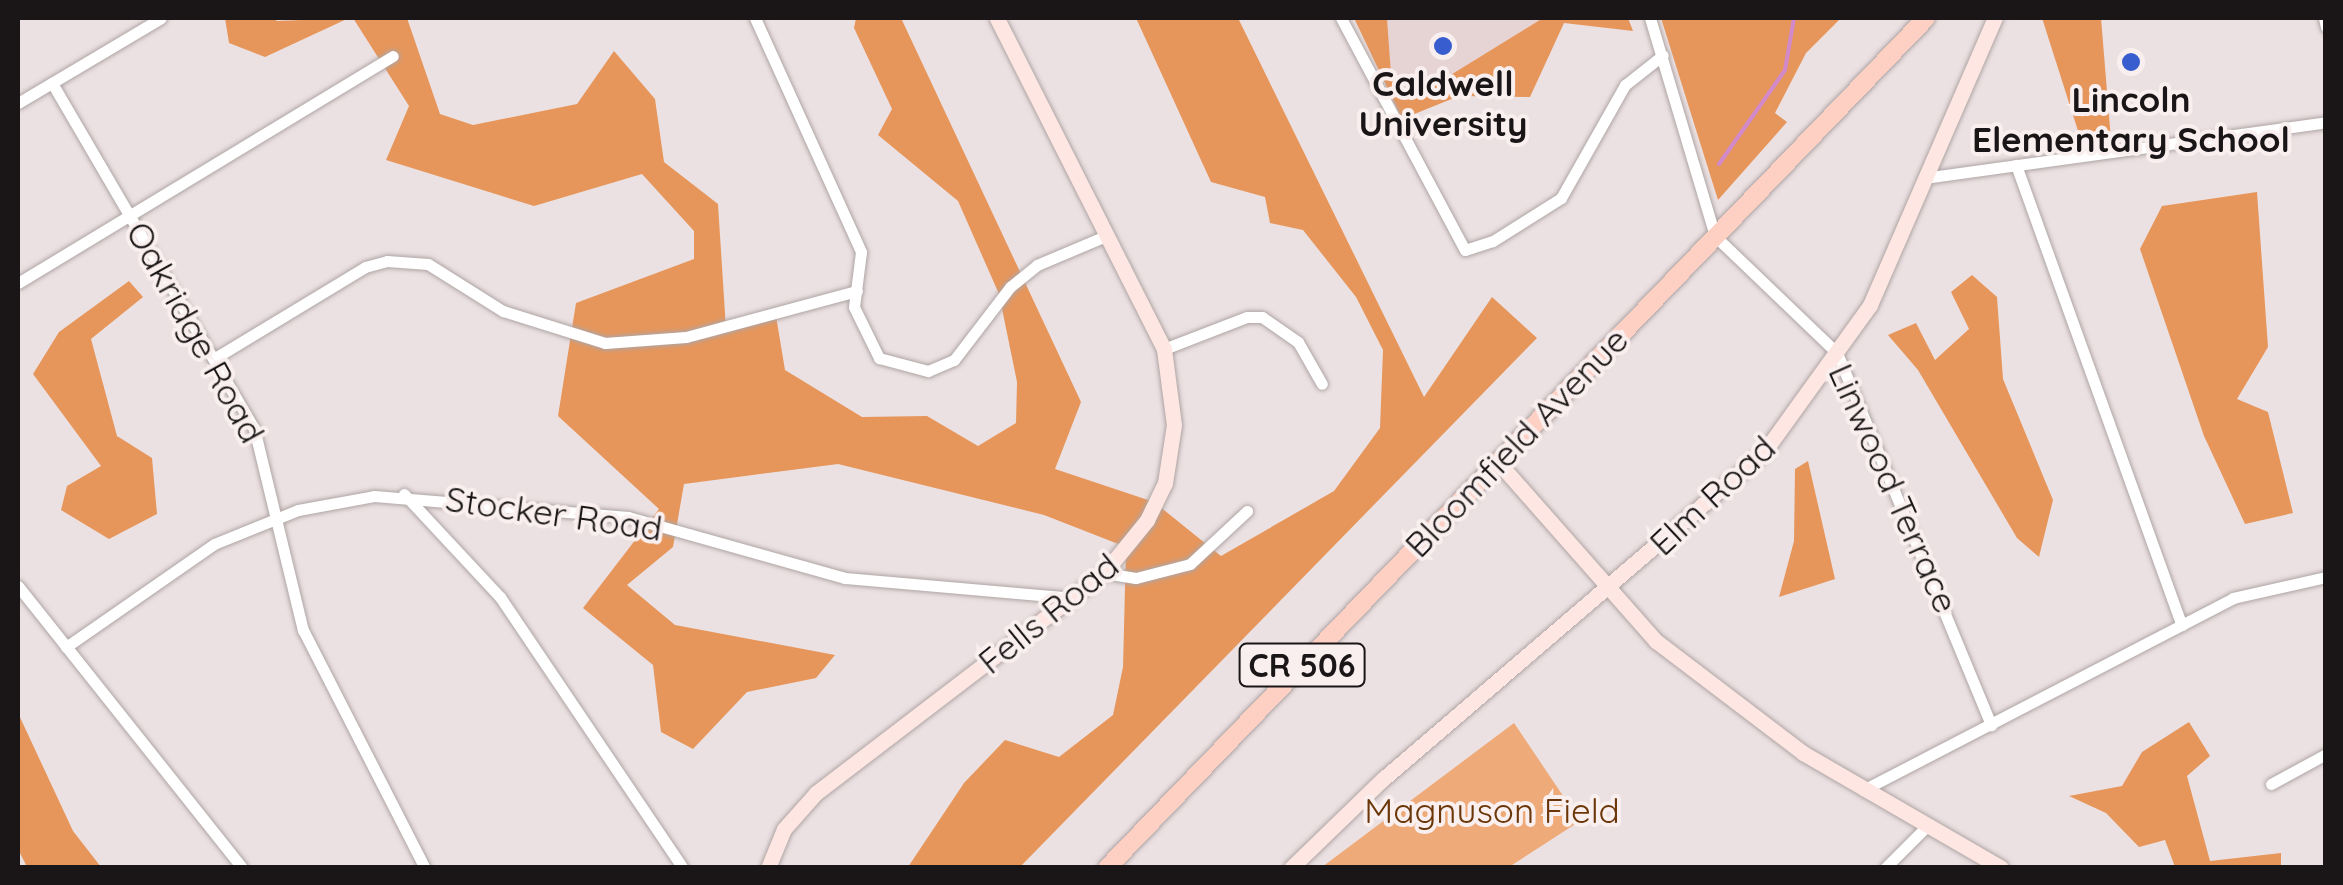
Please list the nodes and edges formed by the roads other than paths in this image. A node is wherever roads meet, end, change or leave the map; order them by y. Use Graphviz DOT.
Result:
graph roads {
  1 [pos="161,18"];
  2 [pos="755,18"];
  3 [pos="997,18"];
  4 [pos="1340,18"];
  5 [pos="1650,18"];
  6 [pos="1926,18"];
  7 [pos="1995,18"];
  8 [pos="2324,18"];
  9 [pos="2326,27"];
  10 [pos="1663,55"];
  11 [pos="393,56"];
  12 [pos="52,82"];
  13 [pos="18,103"];
  14 [pos="2326,122"];
  15 [pos="2016,165"];
  16 [pos="1924,178"];
  17 [pos="130,216"];
  18 [pos="1108,235"];
  19 [pos="1714,236"];
  20 [pos="18,284"];
  21 [pos="858,291"];
  22 [pos="1164,349"];
  23 [pos="1838,356"];
  24 [pos="214,358"];
  25 [pos="1322,384"];
  26 [pos="1498,462"];
  27 [pos="404,494"];
  28 [pos="1247,512"];
  29 [pos="278,518"];
  30 [pos="1104,574"];
  31 [pos="2326,577"];
  32 [pos="18,586"];
  33 [pos="1606,591"];
  34 [pos="1074,598"];
  35 [pos="2182,625"];
  36 [pos="66,648"];
  37 [pos="1991,725"];
  38 [pos="2326,754"];
  39 [pos="2271,784"];
  40 [pos="1863,790"];
  41 [pos="1927,826"];
  42 [pos="242,868"];
  43 [pos="425,868"];
  44 [pos="683,868"];
  45 [pos="768,868"];
  46 [pos="1106,868"];
  47 [pos="1290,868"];
  48 [pos="1885,868"];
  49 [pos="2001,868"];
  1 -- 12 [label="street"];
  2 -- 21 [label="street"];
  3 -- 18 [label="street, Fells Road"];
  4 -- 10 [label="street"];
  5 -- 10 [label="street"];
  6 -- 19 [label="main road, Bloomfield Avenue / CR 506"];
  7 -- 16 [label="street, Elm Road"];
  8 -- 9 [label="street"];
  10 -- 19 [label="street"];
  11 -- 17 [label="street"];
  12 -- 13 [label="street"];
  12 -- 17 [label="street, Oakridge Road"];
  14 -- 15 [label="street"];
  15 -- 16 [label="street"];
  15 -- 35 [label="street"];
  16 -- 23 [label="street, Elm Road"];
  17 -- 20 [label="street"];
  17 -- 24 [label="street, Oakridge Road"];
  18 -- 21 [label="street"];
  18 -- 22 [label="street, Fells Road"];
  19 -- 23 [label="street, Linwood Terrace"];
  19 -- 26 [label="main road, Bloomfield Avenue / CR 506"];
  21 -- 24 [label="street"];
  22 -- 25 [label="street"];
  22 -- 30 [label="street, Fells Road"];
  23 -- 33 [label="street, Elm Road"];
  23 -- 37 [label="street, Linwood Terrace"];
  24 -- 29 [label="street, Oakridge Road"];
  26 -- 33 [label="street"];
  26 -- 46 [label="main road, Bloomfield Avenue / CR 506"];
  27 -- 29 [label="street, Stocker Road"];
  27 -- 34 [label="street, Stocker Road"];
  27 -- 44 [label="street"];
  28 -- 30 [label="street"];
  29 -- 36 [label="street, Stocker Road"];
  29 -- 43 [label="street, Oakridge Road"];
  30 -- 34 [label="street, Fells Road"];
  31 -- 35 [label="street"];
  32 -- 36 [label="street"];
  33 -- 40 [label="street"];
  33 -- 47 [label="street, Elm Road"];
  34 -- 45 [label="street, Fells Road"];
  35 -- 37 [label="street"];
  36 -- 42 [label="street"];
  37 -- 40 [label="street"];
  38 -- 39 [label="street"];
  40 -- 41 [label="street"];
  41 -- 48 [label="street"];
  41 -- 49 [label="street"];
}
